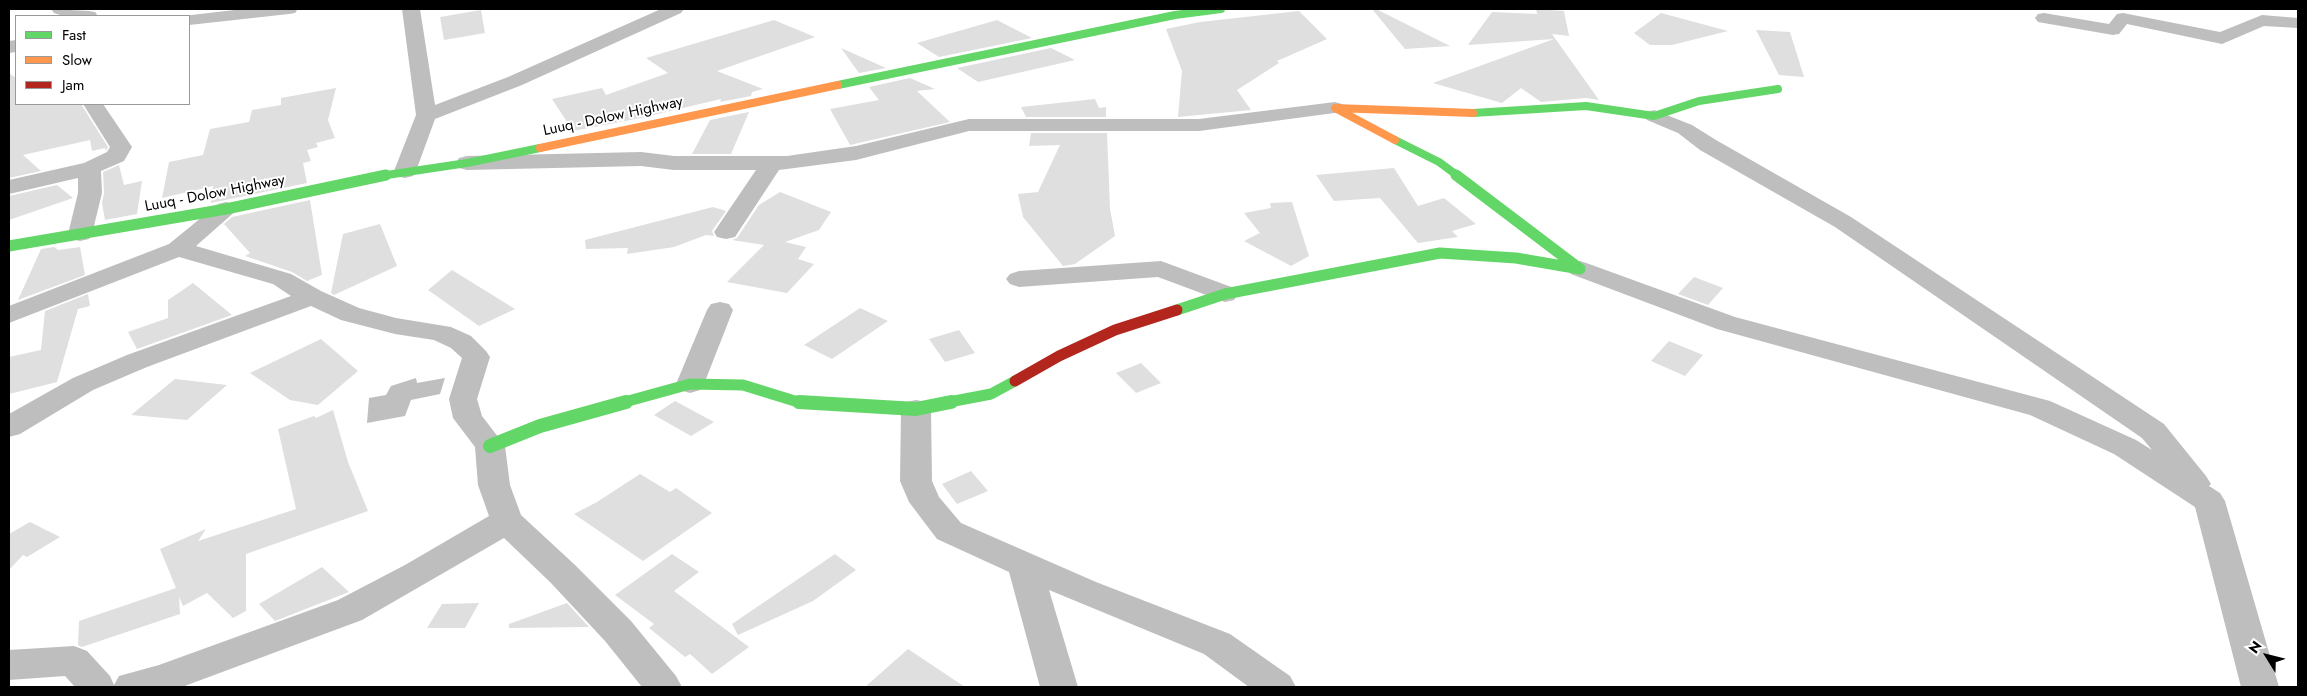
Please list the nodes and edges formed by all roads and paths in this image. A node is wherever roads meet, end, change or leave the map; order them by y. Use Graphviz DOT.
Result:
graph roads {
  1 [pos="60,9"];
  2 [pos="289,9"];
  3 [pos="411,9"];
  4 [pos="675,9"];
  5 [pos="1221,9"];
  6 [pos="1178,12"];
  7 [pos="75,15"];
  8 [pos="2044,18"];
  9 [pos="190,20"];
  10 [pos="2298,23"];
  11 [pos="1778,88"];
  12 [pos="94,105"];
  13 [pos="1335,108"];
  14 [pos="426,115"];
  15 [pos="1654,116"];
  16 [pos="467,163"];
  17 [pos="772,163"];
  18 [pos="91,168"];
  19 [pos="405,171"];
  20 [pos="9,187"];
  21 [pos="226,209"];
  22 [pos="726,232"];
  23 [pos="80,234"];
  24 [pos="9,246"];
  25 [pos="178,249"];
  26 [pos="1580,270"];
  27 [pos="1019,280"];
  28 [pos="1224,294"];
  29 [pos="312,297"];
  30 [pos="720,310"];
  31 [pos="9,315"];
  32 [pos="690,384"];
  33 [pos="916,409"];
  34 [pos="9,427"];
  35 [pos="490,446"];
  36 [pos="2209,501"];
  37 [pos="507,521"];
  38 [pos="1024,564"];
  39 [pos="9,665"];
  40 [pos="97,687"];
  41 [pos="132,687"];
  42 [pos="663,687"];
  43 [pos="1059,687"];
  44 [pos="1277,687"];
  45 [pos="2260,687"];
  1 -- 7 [label="street"];
  2 -- 9 [label="street"];
  3 -- 14 [label="street"];
  4 -- 14 [label="street"];
  5 -- 6 [label="street, Luuq - Dolow Highway"];
  6 -- 16 [label="street, Luuq - Dolow Highway"];
  8 -- 10 [label="street"];
  11 -- 15 [label="street"];
  12 -- 18 [label="street"];
  13 -- 15 [label="street"];
  13 -- 17 [label="street"];
  13 -- 26 [label="street"];
  14 -- 19 [label="street"];
  15 -- 36 [label="street"];
  16 -- 17 [label="street"];
  16 -- 19 [label="street, Luuq - Dolow Highway"];
  17 -- 22 [label="street"];
  18 -- 20 [label="street"];
  18 -- 23 [label="street"];
  19 -- 21 [label="street, Luuq - Dolow Highway"];
  21 -- 23 [label="street, Luuq - Dolow Highway"];
  21 -- 25 [label="street"];
  23 -- 24 [label="street, Luuq - Dolow Highway"];
  25 -- 29 [label="street"];
  25 -- 31 [label="street"];
  26 -- 28 [label="street"];
  26 -- 36 [label="street"];
  27 -- 28 [label="street"];
  28 -- 33 [label="street"];
  29 -- 34 [label="street"];
  29 -- 35 [label="street"];
  30 -- 32 [label="street"];
  32 -- 33 [label="street"];
  32 -- 35 [label="street"];
  33 -- 38 [label="street"];
  35 -- 37 [label="street"];
  36 -- 45 [label="street"];
  37 -- 41 [label="street"];
  37 -- 42 [label="street"];
  38 -- 43 [label="street"];
  38 -- 44 [label="street"];
  39 -- 40 [label="street"];
}
